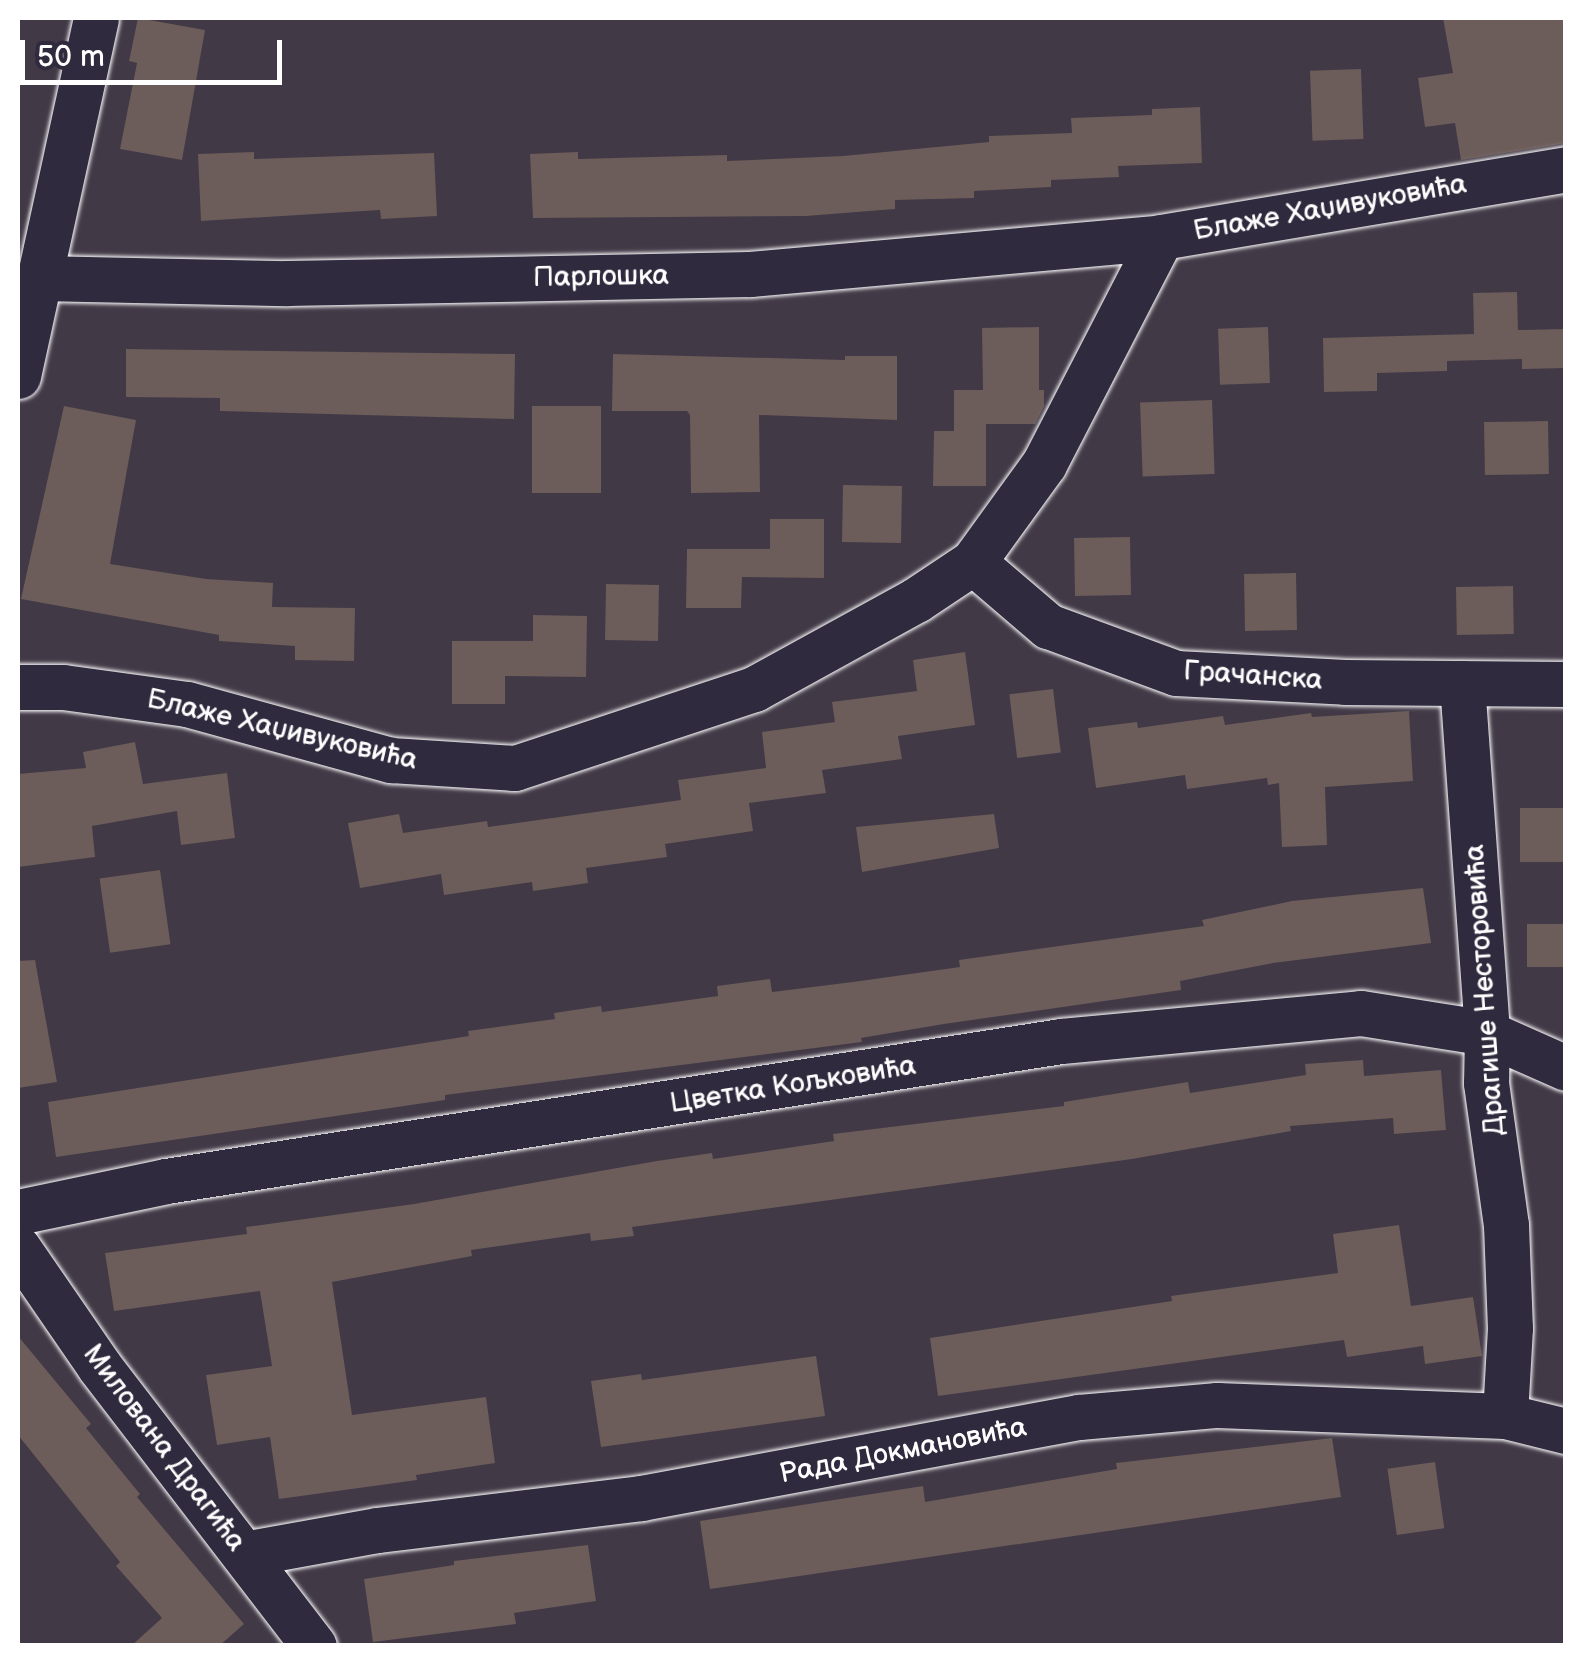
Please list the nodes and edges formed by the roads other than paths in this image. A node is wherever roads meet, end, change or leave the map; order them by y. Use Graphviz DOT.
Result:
graph roads {
  1 [pos="96,18"];
  2 [pos="1566,169"];
  3 [pos="1161,237"];
  4 [pos="39,278"];
  5 [pos="18,376"];
  6 [pos="973,562"];
  7 [pos="1462,684"];
  8 [pos="1566,684"];
  9 [pos="18,688"];
  10 [pos="1487,1033"];
  11 [pos="1566,1068"];
  12 [pos="18,1212"];
  13 [pos="18,1248"];
  14 [pos="1505,1416"];
  15 [pos="1566,1431"];
  16 [pos="244,1554"];
  17 [pos="314,1646"];
  1 -- 4 [label="street"];
  2 -- 3 [label="street, Блаже Хаџивуковића"];
  3 -- 4 [label="street, Парлошка"];
  3 -- 6 [label="street, Блаже Хаџивуковића"];
  4 -- 5 [label="street"];
  6 -- 7 [label="street, Грачанска"];
  6 -- 9 [label="street, Блаже Хаџивуковића"];
  7 -- 8 [label="street, Грачанска"];
  7 -- 10 [label="street, Драгише Несторовића"];
  10 -- 11 [label="street, Цветка Кољковића"];
  10 -- 12 [label="street, Цветка Кољковића"];
  10 -- 14 [label="street, Драгише Несторовића"];
  13 -- 16 [label="street, Милована Драгића"];
  14 -- 15 [label="street, Рада Докмановића"];
  14 -- 16 [label="street, Рада Докмановића"];
  16 -- 17 [label="street, Милована Драгића"];
}
